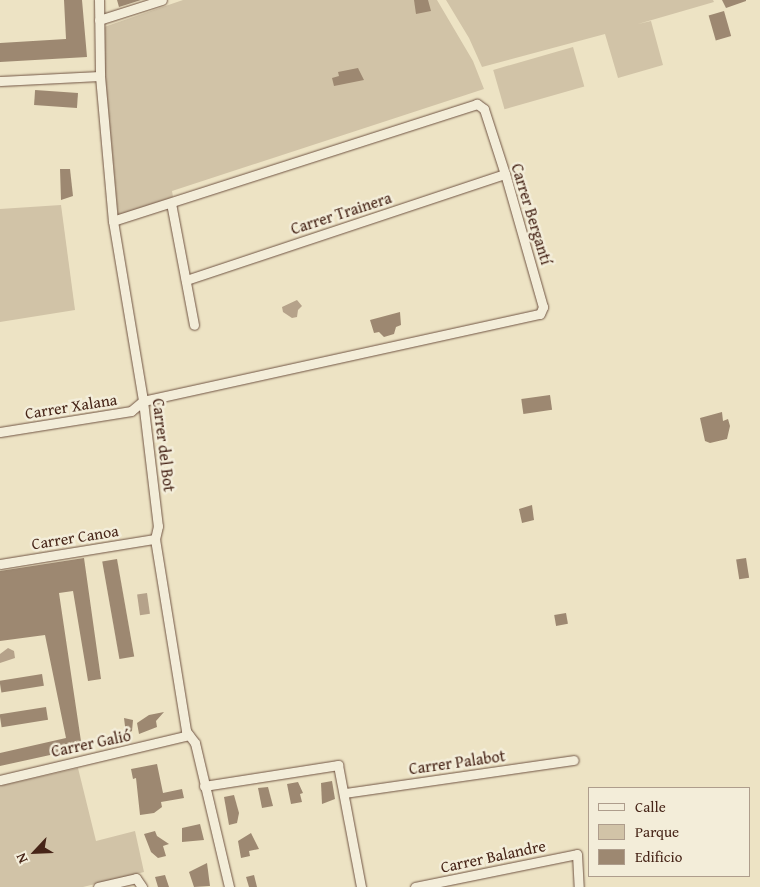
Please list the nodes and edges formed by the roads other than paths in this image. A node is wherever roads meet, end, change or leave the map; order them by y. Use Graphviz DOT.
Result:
graph roads {
  1 [pos="99,0"];
  2 [pos="162,0"];
  3 [pos="99,20"];
  4 [pos="100,76"];
  5 [pos="0,81"];
  6 [pos="505,174"];
  7 [pos="171,203"];
  8 [pos="113,221"];
  9 [pos="186,280"];
  10 [pos="194,325"];
  11 [pos="143,401"];
  12 [pos="0,432"];
  13 [pos="155,539"];
  14 [pos="0,564"];
  15 [pos="189,735"];
  16 [pos="574,760"];
  17 [pos="0,780"];
  18 [pos="204,786"];
  19 [pos="345,793"];
  20 [pos="98,887"];
  21 [pos="142,887"];
  22 [pos="229,887"];
  23 [pos="361,887"];
  24 [pos="415,887"];
  25 [pos="579,887"];
  1 -- 3 [label="street, Carrer del Bot"];
  2 -- 3 [label="street"];
  3 -- 4 [label="street, Carrer del Bot"];
  4 -- 5 [label="street"];
  4 -- 8 [label="street, Carrer del Bot"];
  6 -- 7 [label="street, Carrer Bergantí"];
  6 -- 9 [label="street, Carrer Trainera"];
  6 -- 11 [label="street, Carrer Bergantí"];
  7 -- 8 [label="street, Carrer Bergantí"];
  7 -- 9 [label="street"];
  8 -- 11 [label="street, Carrer del Bot"];
  9 -- 10 [label="street"];
  11 -- 12 [label="street, Carrer Xalana"];
  11 -- 13 [label="street, Carrer del Bot"];
  13 -- 14 [label="street, Carrer Canoa"];
  13 -- 15 [label="street, Carrer del Bot"];
  15 -- 17 [label="street, Carrer Galió"];
  15 -- 18 [label="street, Carrer del Bot"];
  16 -- 19 [label="street, Carrer Palabot"];
  18 -- 19 [label="street"];
  18 -- 22 [label="street, Carrer del Bot"];
  19 -- 23 [label="street"];
  20 -- 21 [label="street"];
  24 -- 25 [label="street, Carrer Balandre"];
}
